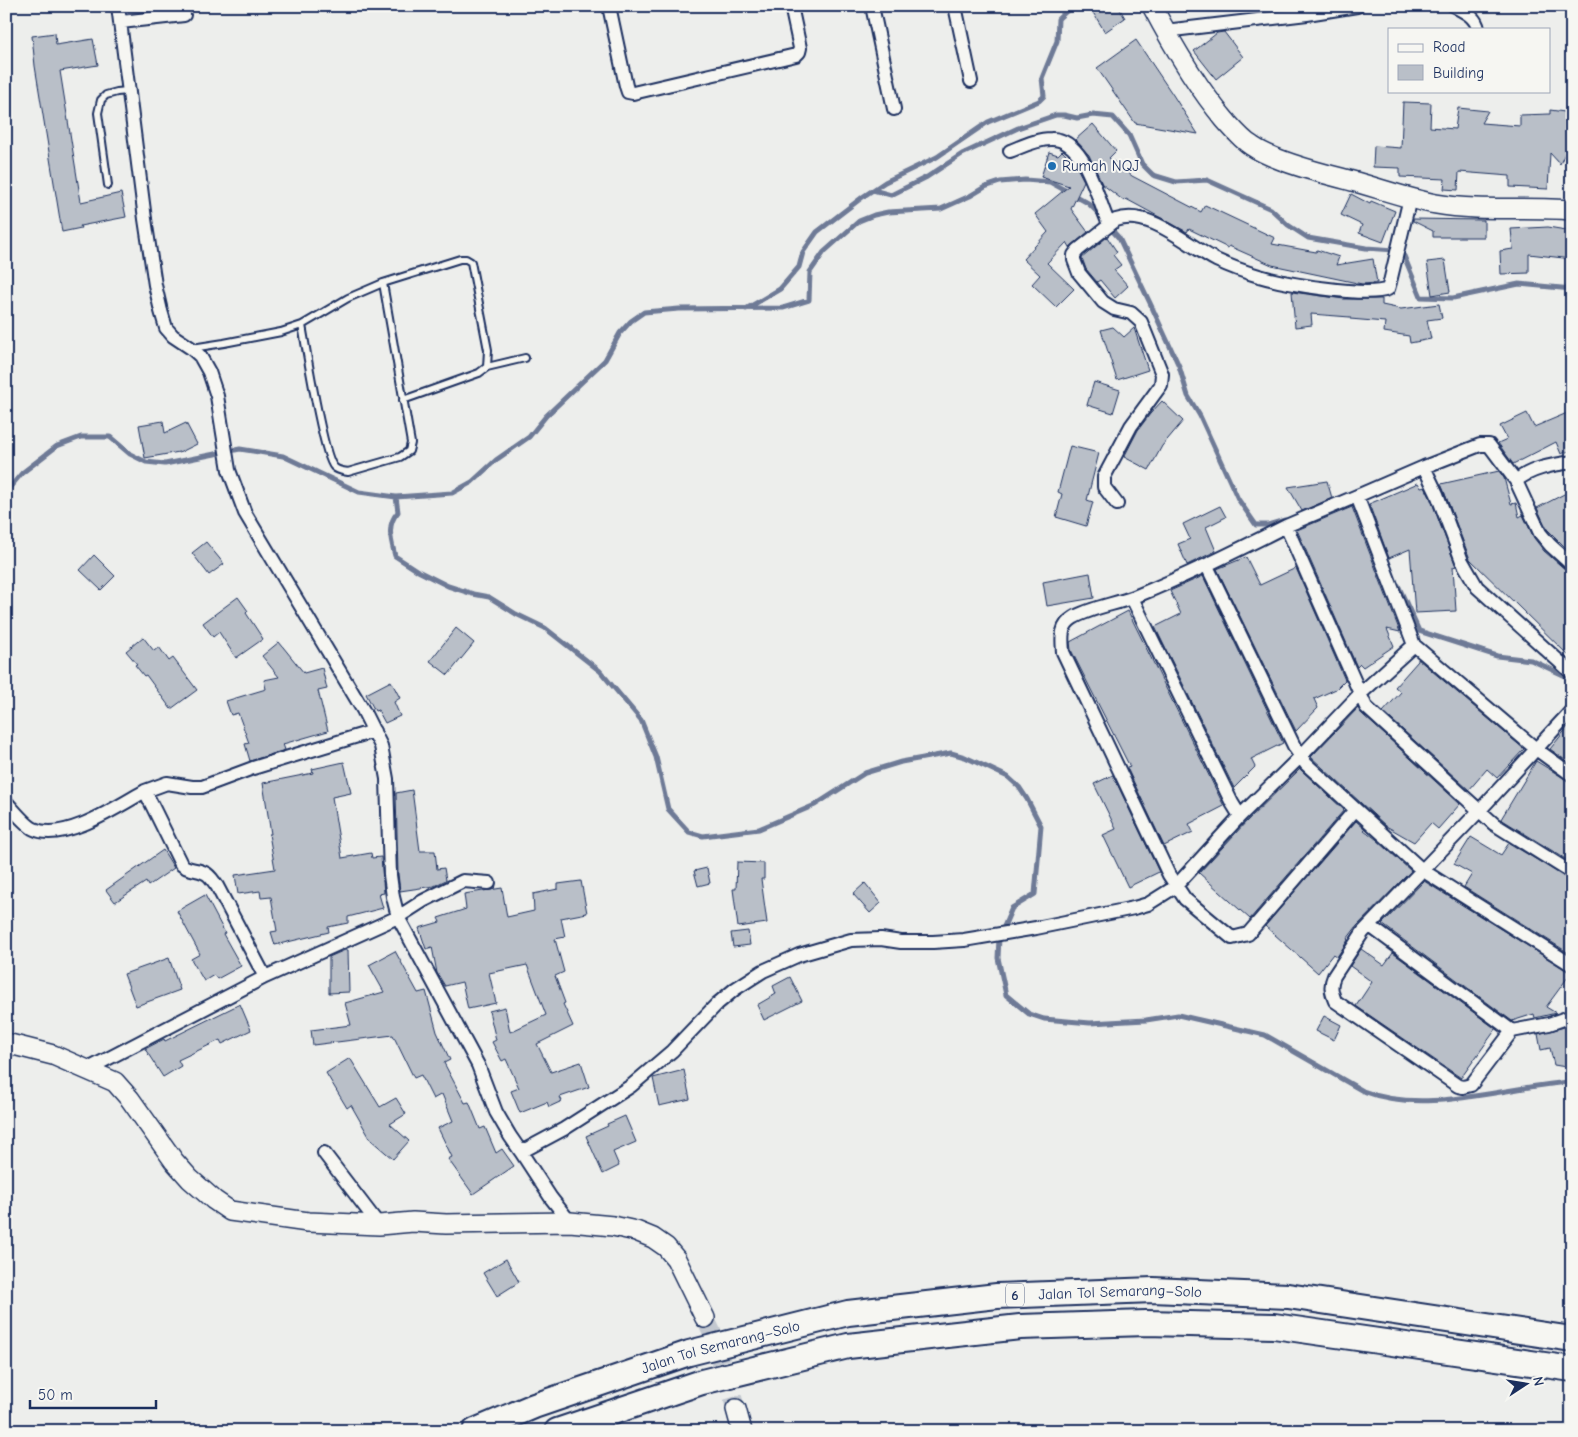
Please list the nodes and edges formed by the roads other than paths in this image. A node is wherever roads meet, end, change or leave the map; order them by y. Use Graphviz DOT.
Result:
graph roads {
  1 [pos="118,6"];
  2 [pos="609,6"];
  3 [pos="792,6"];
  4 [pos="872,6"];
  5 [pos="955,6"];
  6 [pos="1152,6"];
  7 [pos="1357,6"];
  8 [pos="1454,6"];
  9 [pos="184,15"];
  10 [pos="120,22"];
  11 [pos="1478,28"];
  12 [pos="1165,31"];
  13 [pos="971,81"];
  14 [pos="128,90"];
  15 [pos="894,109"];
  16 [pos="1010,151"];
  17 [pos="108,185"];
  18 [pos="1410,198"];
  19 [pos="1572,210"];
  20 [pos="1107,226"];
  21 [pos="383,283"];
  22 [pos="302,325"];
  23 [pos="191,348"];
  24 [pos="525,358"];
  25 [pos="487,367"];
  26 [pos="403,400"];
  27 [pos="1572,462"];
  28 [pos="1424,467"];
  29 [pos="1516,481"];
  30 [pos="1357,496"];
  31 [pos="1117,504"];
  32 [pos="1286,526"];
  33 [pos="1572,565"];
  34 [pos="1207,566"];
  35 [pos="1132,598"];
  36 [pos="1414,645"];
  37 [pos="1572,673"];
  38 [pos="1359,695"];
  39 [pos="1572,710"];
  40 [pos="374,731"];
  41 [pos="1536,749"];
  42 [pos="1300,757"];
  43 [pos="1572,774"];
  44 [pos="145,790"];
  45 [pos="6,802"];
  46 [pos="1355,810"];
  47 [pos="1479,811"];
  48 [pos="1240,816"];
  49 [pos="1422,870"];
  50 [pos="1572,873"];
  51 [pos="489,882"];
  52 [pos="1175,887"];
  53 [pos="398,917"];
  54 [pos="1370,926"];
  55 [pos="1572,966"];
  56 [pos="265,977"];
  57 [pos="1572,1016"];
  58 [pos="1512,1031"];
  59 [pos="6,1043"];
  60 [pos="88,1069"];
  61 [pos="521,1152"];
  62 [pos="324,1153"];
  63 [pos="570,1222"];
  64 [pos="379,1225"];
  65 [pos="705,1318"];
  66 [pos="1572,1339"];
  67 [pos="1572,1369"];
  68 [pos="736,1409"];
  69 [pos="475,1431"];
  70 [pos="557,1431"];
  71 [pos="742,1431"];
  1 -- 10 [label="street"];
  2 -- 3 [label="street"];
  4 -- 15 [label="street"];
  5 -- 13 [label="street"];
  6 -- 12 [label="street"];
  7 -- 12 [label="street"];
  8 -- 11 [label="street"];
  9 -- 10 [label="street"];
  10 -- 14 [label="street"];
  12 -- 18 [label="street"];
  14 -- 17 [label="lane"];
  14 -- 23 [label="street"];
  16 -- 20 [label="street"];
  18 -- 19 [label="street"];
  18 -- 20 [label="street"];
  20 -- 31 [label="street"];
  21 -- 22 [label="lane"];
  21 -- 25 [label="lane"];
  21 -- 26 [label="lane"];
  22 -- 23 [label="lane"];
  22 -- 26 [label="lane"];
  23 -- 40 [label="street"];
  24 -- 25 [label="lane"];
  25 -- 26 [label="lane"];
  27 -- 29 [label="street"];
  28 -- 29 [label="street"];
  28 -- 30 [label="street"];
  28 -- 37 [label="street"];
  29 -- 33 [label="street"];
  30 -- 32 [label="street"];
  30 -- 36 [label="street"];
  32 -- 34 [label="street"];
  32 -- 38 [label="street"];
  34 -- 35 [label="street"];
  34 -- 42 [label="street"];
  35 -- 48 [label="street"];
  35 -- 52 [label="street"];
  36 -- 38 [label="street"];
  36 -- 41 [label="street"];
  38 -- 42 [label="street"];
  38 -- 47 [label="street"];
  39 -- 41 [label="street"];
  40 -- 44 [label="street"];
  40 -- 53 [label="street"];
  41 -- 43 [label="street"];
  41 -- 47 [label="street"];
  42 -- 46 [label="street"];
  42 -- 48 [label="street"];
  44 -- 45 [label="street"];
  44 -- 56 [label="street"];
  46 -- 49 [label="street"];
  46 -- 52 [label="street"];
  47 -- 49 [label="street"];
  47 -- 50 [label="street"];
  48 -- 52 [label="street"];
  49 -- 54 [label="street"];
  49 -- 55 [label="street"];
  51 -- 53 [label="street"];
  52 -- 61 [label="street"];
  53 -- 56 [label="street"];
  53 -- 61 [label="street"];
  54 -- 58 [label="street"];
  54 -- 58 [label="street"];
  56 -- 60 [label="street"];
  57 -- 58 [label="street"];
  59 -- 60 [label="street"];
  60 -- 64 [label="street"];
  61 -- 63 [label="street"];
  62 -- 64 [label="street"];
  63 -- 64 [label="street"];
  63 -- 65 [label="street"];
  66 -- 69 [label="highway, Jalan Tol Semarang–Solo / 6"];
  67 -- 70 [label="highway, Jalan Tol Semarang–Solo / 6"];
  68 -- 71 [label="street"];
}
